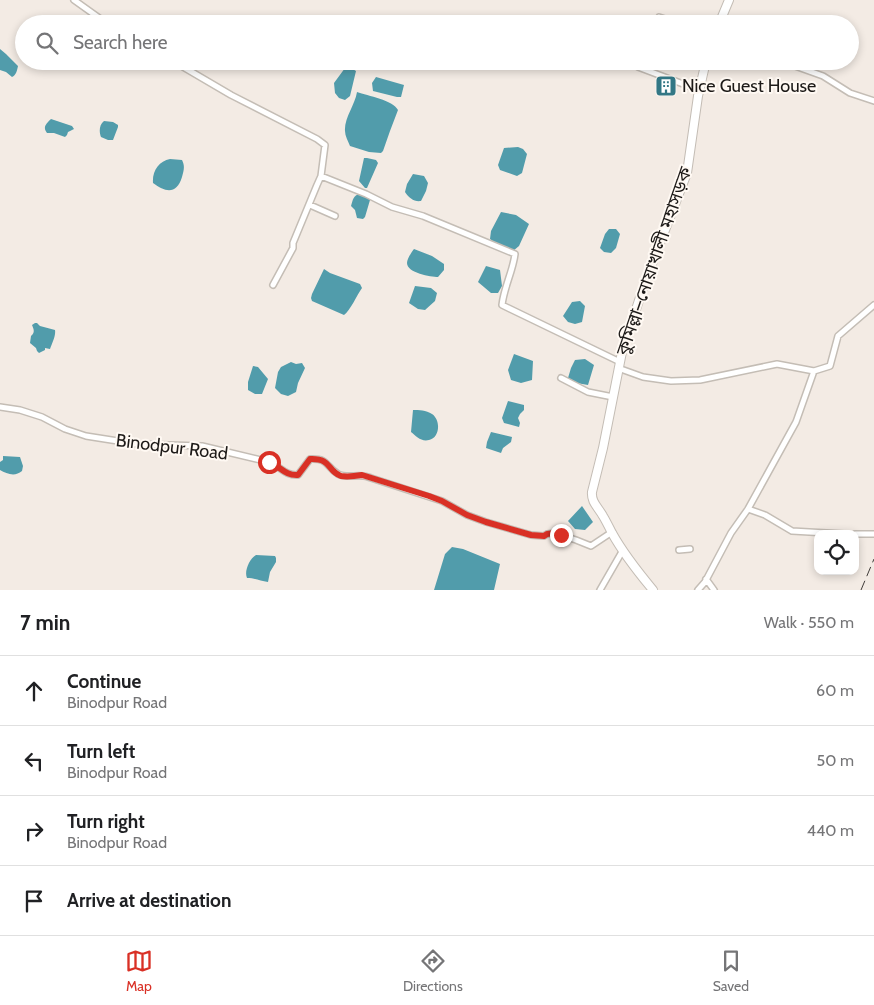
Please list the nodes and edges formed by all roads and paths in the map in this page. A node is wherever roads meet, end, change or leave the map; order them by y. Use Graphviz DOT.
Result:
graph roads {
  1 [pos="74,0"];
  2 [pos="729,0"];
  3 [pos="95,15"];
  4 [pos="723,15"];
  5 [pos="188,70"];
  6 [pos="646,70"];
  7 [pos="704,70"];
  8 [pos="806,70"];
  9 [pos="699,90"];
  10 [pos="874,101"];
  11 [pos="321,176"];
  12 [pos="310,205"];
  13 [pos="335,216"];
  14 [pos="273,285"];
  15 [pos="874,306"];
  16 [pos="619,365"];
  17 [pos="814,371"];
  18 [pos="561,378"];
  19 [pos="613,397"];
  20 [pos="0,407"];
  21 [pos="748,509"];
  22 [pos="612,532"];
  23 [pos="814,532"];
  24 [pos="859,534"];
  25 [pos="874,534"];
  26 [pos="690,549"];
  27 [pos="623,550"];
  28 [pos="679,550"];
  29 [pos="705,581"];
  30 [pos="699,589"];
  31 [pos="600,590"];
  32 [pos="653,590"];
  33 [pos="714,590"];
  1 -- 3 [label="street"];
  2 -- 4 [label="highway"];
  5 -- 11 [label="street"];
  6 -- 9 [label="street"];
  7 -- 9 [label="highway, কুমিল্লা–নোয়াখালী মহাসড়ক"];
  8 -- 10 [label="street"];
  9 -- 16 [label="highway, কুমিল্লা–নোয়াখালী মহাসড়ক"];
  11 -- 12 [label="street"];
  11 -- 16 [label="street"];
  12 -- 13 [label="street"];
  12 -- 14 [label="street"];
  15 -- 17 [label="street"];
  16 -- 17 [label="street"];
  16 -- 19 [label="highway, কুমিল্লা–নোয়াখালী মহাসড়ক"];
  17 -- 21 [label="street"];
  18 -- 19 [label="street"];
  19 -- 22 [label="highway, কুমিল্লা–নোয়াখালী মহাসড়ক"];
  20 -- 22 [label="street, Binodpur Road"];
  21 -- 23 [label="street"];
  21 -- 29 [label="street"];
  22 -- 27 [label="highway, কুমিল্লা–নোয়াখালী মহাসড়ক"];
  24 -- 25 [label="street"];
  26 -- 28 [label="street"];
  27 -- 31 [label="street"];
  27 -- 32 [label="highway, কুমিল্লা–নোয়াখালী মহাসড়ক"];
  29 -- 30 [label="street"];
  29 -- 33 [label="street"];
}
